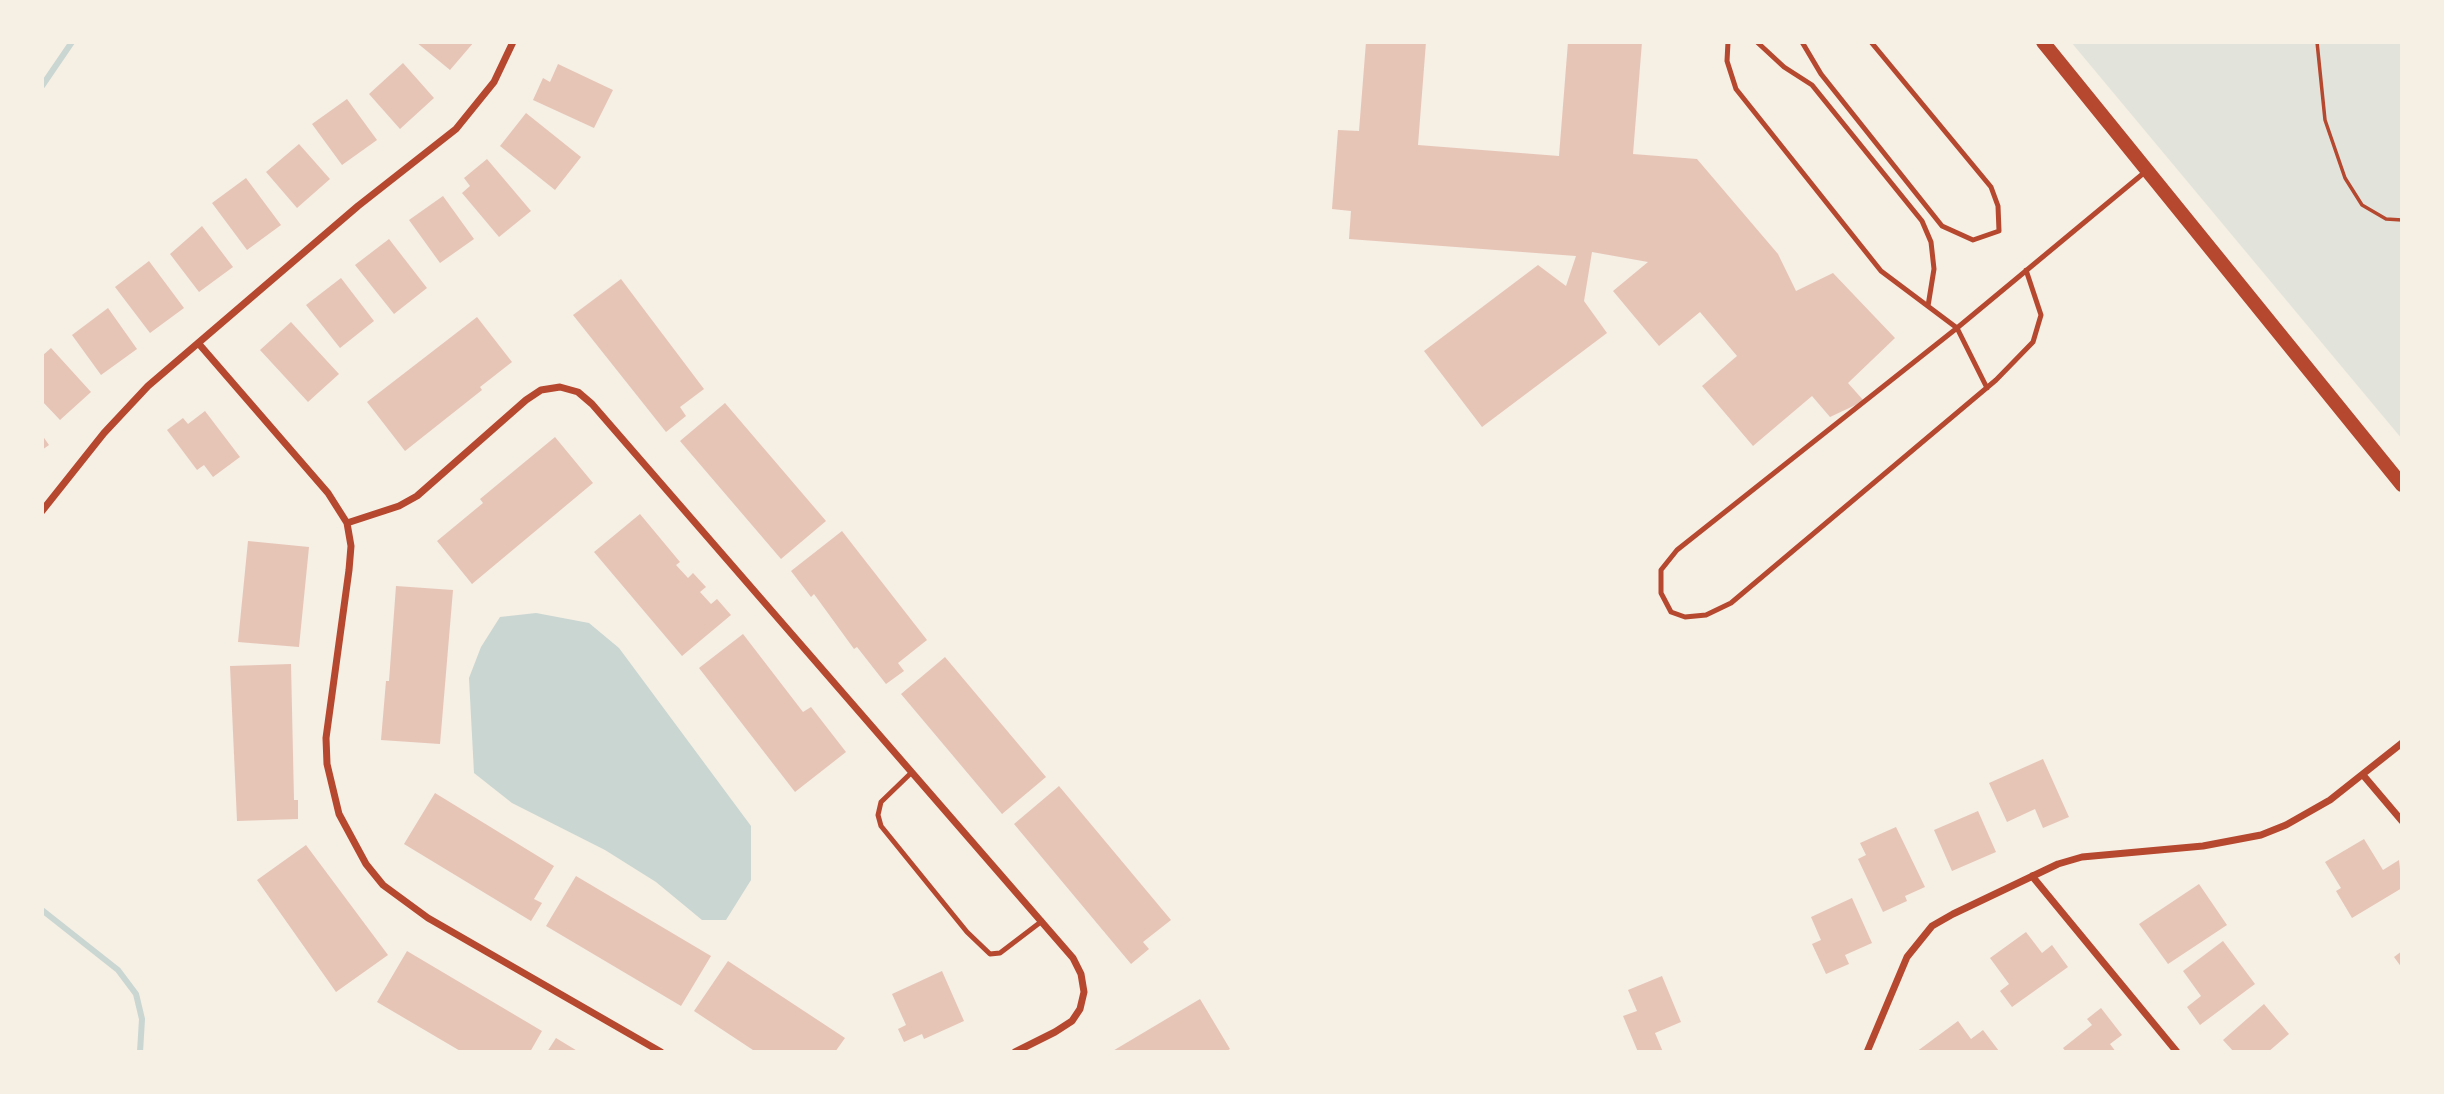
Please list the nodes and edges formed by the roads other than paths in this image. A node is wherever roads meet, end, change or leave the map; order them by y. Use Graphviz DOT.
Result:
graph roads {
  1 [pos="513,42"];
  2 [pos="1728,42"];
  3 [pos="1757,42"];
  4 [pos="1802,42"];
  5 [pos="1871,42"];
  6 [pos="2043,42"];
  7 [pos="2148,170"];
  8 [pos="2026,270"];
  9 [pos="1928,306"];
  10 [pos="1956,327"];
  11 [pos="199,344"];
  12 [pos="1987,388"];
  13 [pos="2402,485"];
  14 [pos="42,511"];
  15 [pos="347,523"];
  16 [pos="2402,743"];
  17 [pos="911,773"];
  18 [pos="2363,775"];
  19 [pos="2402,821"];
  20 [pos="2032,876"];
  21 [pos="1041,921"];
  22 [pos="661,1052"];
  23 [pos="1015,1052"];
  24 [pos="1867,1052"];
  25 [pos="2177,1052"];
  1 -- 11 [label="street"];
  2 -- 9 [label="lane"];
  3 -- 9 [label="lane"];
  4 -- 5 [label="lane"];
  6 -- 7 [label="main road"];
  7 -- 8 [label="lane"];
  7 -- 13 [label="main road"];
  8 -- 10 [label="lane"];
  8 -- 12 [label="lane"];
  9 -- 10 [label="lane"];
  10 -- 12 [label="lane"];
  10 -- 12 [label="lane"];
  11 -- 14 [label="street"];
  11 -- 15 [label="street"];
  15 -- 17 [label="street"];
  15 -- 22 [label="street"];
  16 -- 18 [label="street"];
  17 -- 21 [label="street"];
  17 -- 21 [label="lane"];
  18 -- 19 [label="street"];
  18 -- 20 [label="street"];
  20 -- 24 [label="street"];
  20 -- 25 [label="street"];
  21 -- 23 [label="street"];
}
